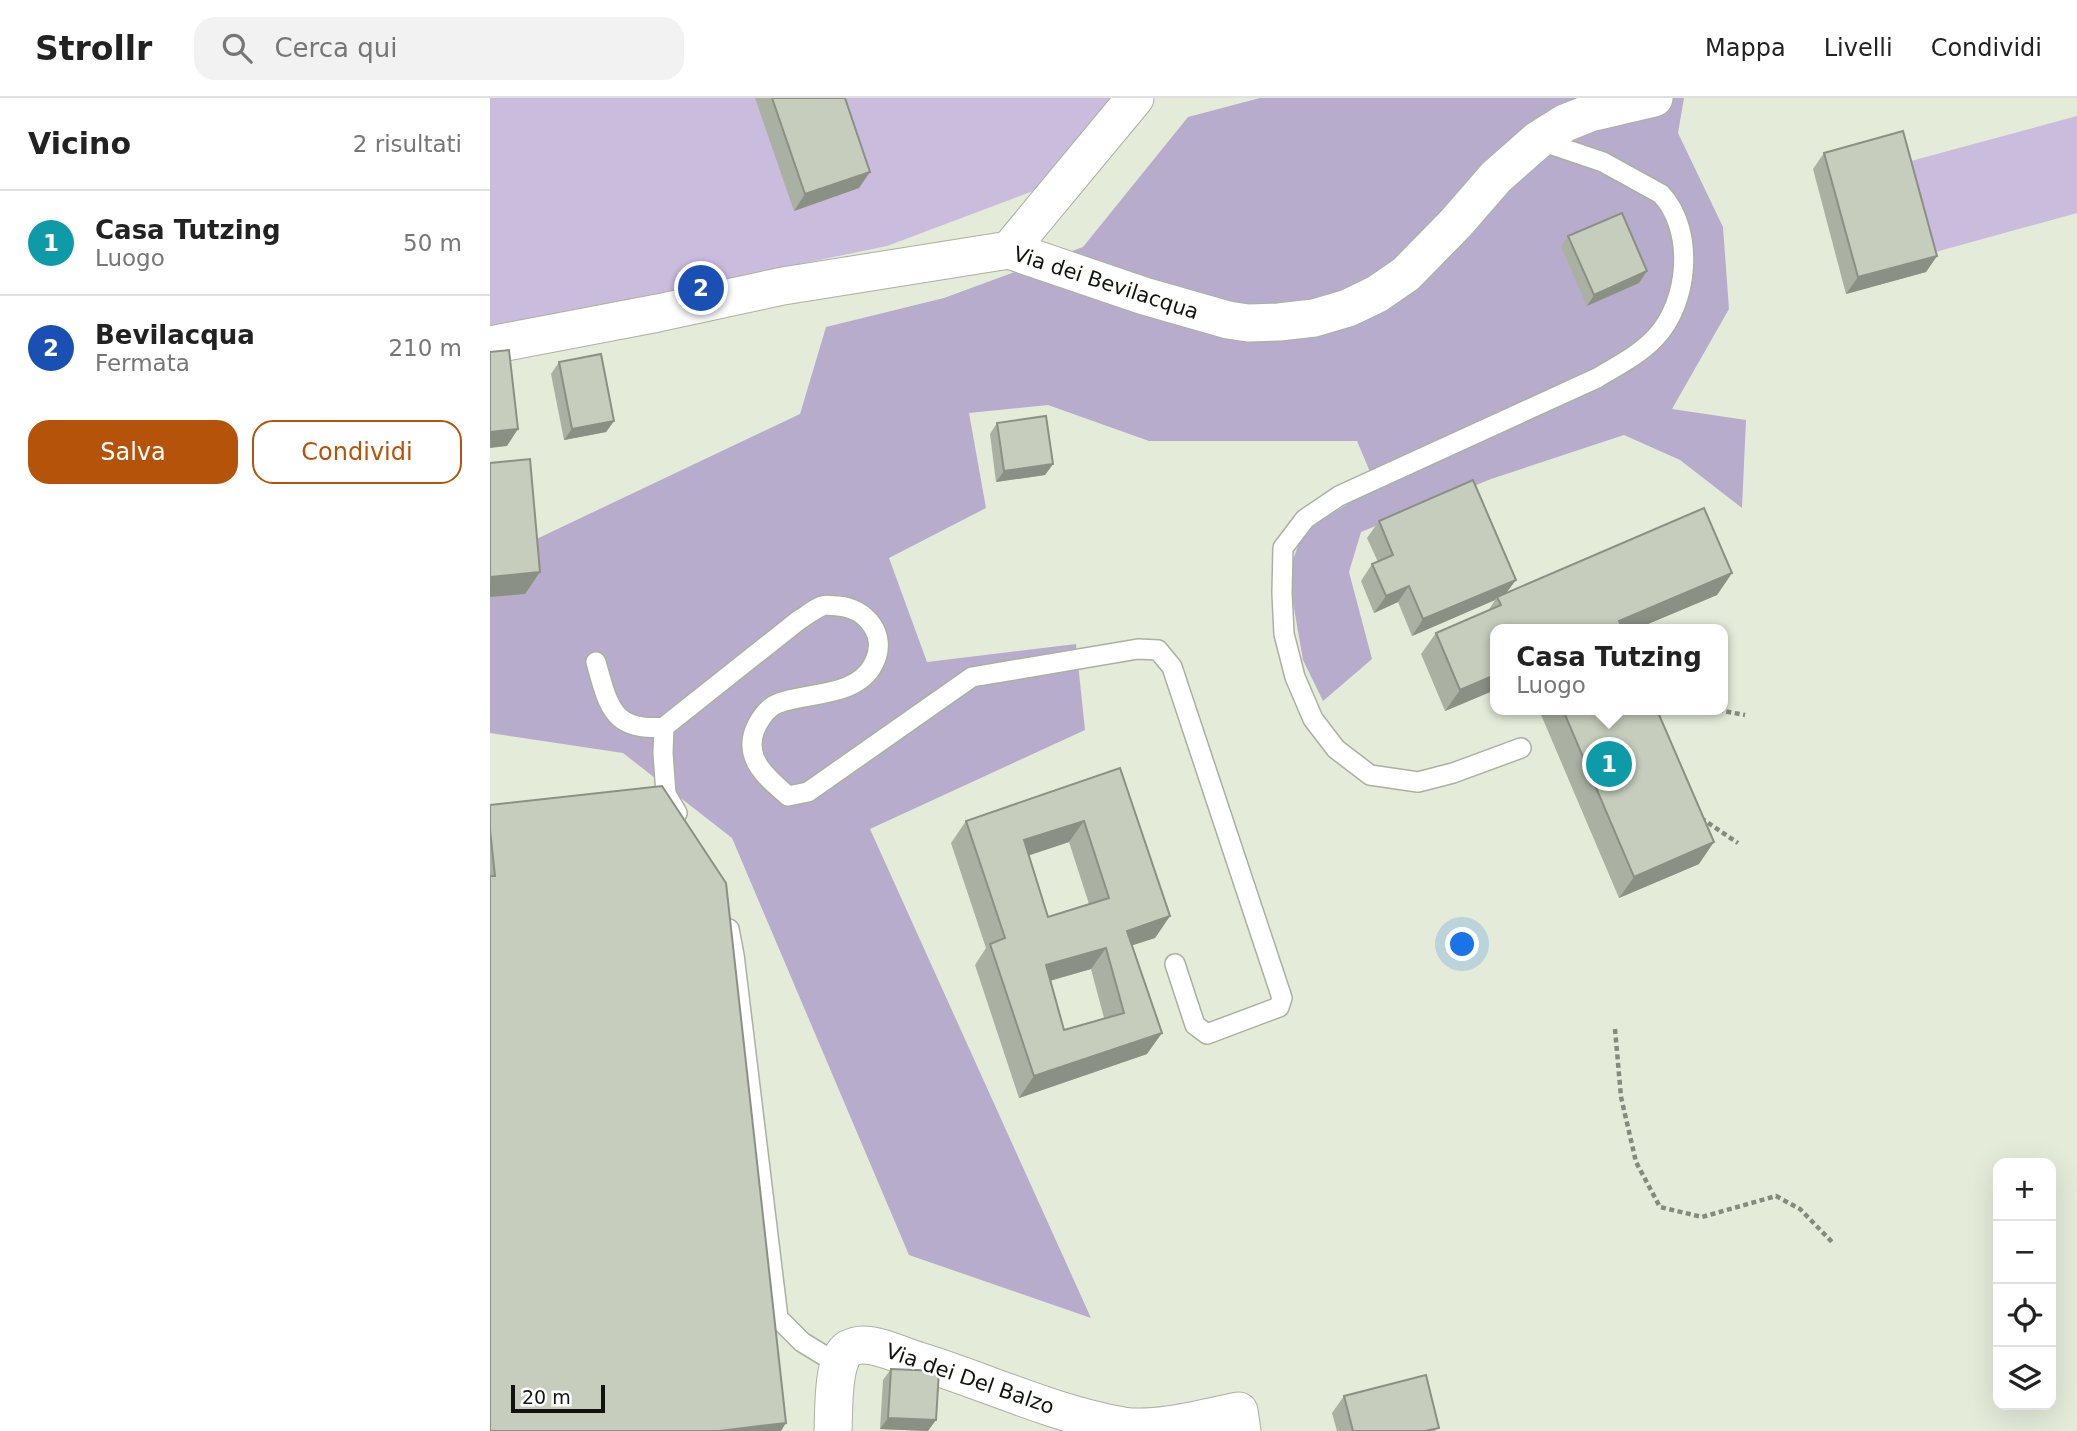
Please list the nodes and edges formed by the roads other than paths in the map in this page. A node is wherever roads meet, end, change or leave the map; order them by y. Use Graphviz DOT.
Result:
graph roads {
  1 [pos="1135,98"];
  2 [pos="1654,98"];
  3 [pos="1538,140"];
  4 [pos="1009,250"];
  5 [pos="490,345"];
  6 [pos="596,662"];
  7 [pos="664,727"];
  8 [pos="1521,748"];
  9 [pos="685,827"];
  10 [pos="725,906"];
  11 [pos="1175,964"];
  12 [pos="838,1364"];
  13 [pos="833,1431"];
  14 [pos="1242,1431"];
  1 -- 4 [label="street"];
  2 -- 3 [label="street, Via dei Bevilacqua"];
  3 -- 4 [label="street, Via dei Bevilacqua"];
  3 -- 8 [label="lane"];
  4 -- 5 [label="street, Via dei Bevilacqua"];
  6 -- 7 [label="lane"];
  7 -- 9 [label="lane"];
  7 -- 11 [label="lane"];
  10 -- 12 [label="lane"];
  12 -- 13 [label="street"];
  12 -- 14 [label="street, Via dei Del Balzo"];
}
